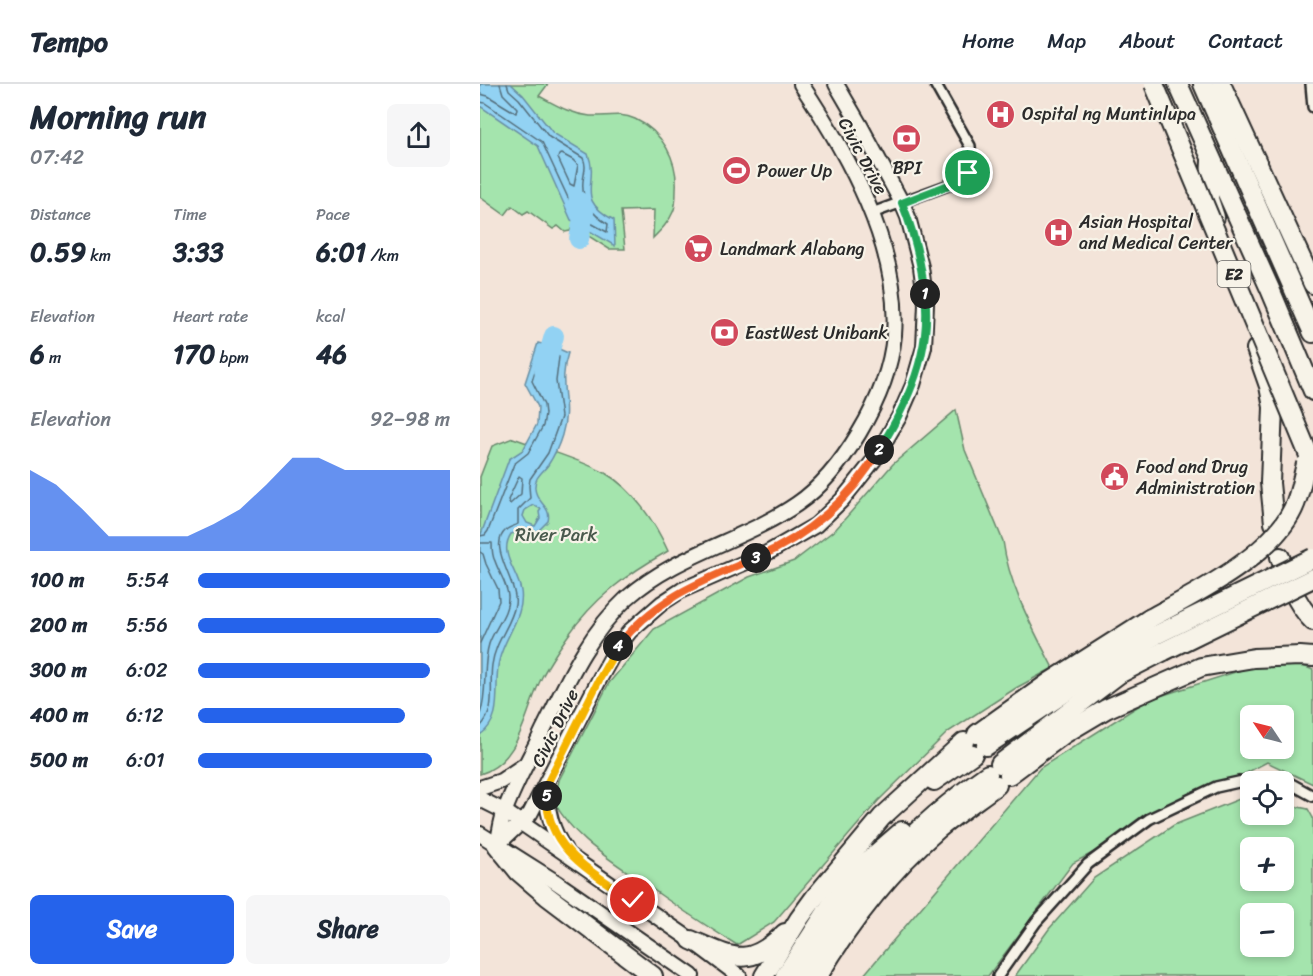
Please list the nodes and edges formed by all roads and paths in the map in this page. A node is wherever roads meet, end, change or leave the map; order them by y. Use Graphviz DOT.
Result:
graph roads {
  1 [pos="801,84"];
  2 [pos="836,84"];
  3 [pos="935,84"];
  4 [pos="1147,84"];
  5 [pos="1155,84"];
  6 [pos="1178,84"];
  7 [pos="1203,84"];
  8 [pos="1221,84"];
  9 [pos="1234,84"];
  10 [pos="1311,84"];
  11 [pos="1313,107"];
  12 [pos="1211,156"];
  13 [pos="902,203"];
  14 [pos="872,213"];
  15 [pos="1313,258"];
  16 [pos="1313,284"];
  17 [pos="1313,333"];
  18 [pos="1313,391"];
  19 [pos="1313,465"];
  20 [pos="1274,523"];
  21 [pos="1280,557"];
  22 [pos="1313,558"];
  23 [pos="1313,578"];
  24 [pos="1313,621"];
  25 [pos="1156,635"];
  26 [pos="1313,657"];
  27 [pos="527,762"];
  28 [pos="998,775"];
  29 [pos="547,784"];
  30 [pos="480,788"];
  31 [pos="1313,796"];
  32 [pos="954,797"];
  33 [pos="480,799"];
  34 [pos="504,811"];
  35 [pos="523,823"];
  36 [pos="480,834"];
  37 [pos="497,845"];
  38 [pos="575,860"];
  39 [pos="799,919"];
  40 [pos="691,940"];
  41 [pos="814,975"];
  42 [pos="653,976"];
  43 [pos="692,976"];
  44 [pos="739,976"];
  45 [pos="764,976"];
  46 [pos="785,976"];
  47 [pos="998,976"];
  1 -- 14 [label="main road, Civic Drive"];
  2 -- 13 [label="main road, Civic Drive"];
  3 -- 13 [label="street"];
  4 -- 20 [label="highway"];
  5 -- 19 [label="highway, E2, bridge"];
  6 -- 12 [label="highway, E2"];
  7 -- 17 [label="highway"];
  8 -- 16 [label="highway"];
  9 -- 15 [label="highway"];
  10 -- 11 [label="street"];
  12 -- 18 [label="highway, E2"];
  12 -- 25 [label="highway, bridge"];
  13 -- 14 [label="street"];
  13 -- 29 [label="main road, Civic Drive"];
  14 -- 27 [label="main road, Civic Drive"];
  21 -- 24 [label="highway"];
  22 -- 25 [label="highway, bridge"];
  23 -- 25 [label="highway, bridge"];
  25 -- 28 [label="highway"];
  25 -- 39 [label="highway"];
  26 -- 28 [label="highway"];
  27 -- 30 [label="main road"];
  27 -- 34 [label="main road, Civic Drive"];
  28 -- 32 [label="highway"];
  28 -- 41 [label="highway"];
  29 -- 35 [label="main road, Civic Drive"];
  29 -- 38 [label="main road"];
  31 -- 47 [label="street"];
  32 -- 41 [label="highway"];
  32 -- 46 [label="highway"];
  33 -- 34 [label="main road"];
  34 -- 35 [label="main road"];
  34 -- 37 [label="main road, Civic Drive"];
  35 -- 37 [label="main road, Civic Drive"];
  35 -- 38 [label="main road"];
  36 -- 37 [label="main road"];
  37 -- 42 [label="highway"];
  37 -- 43 [label="main road"];
  38 -- 40 [label="main road"];
  39 -- 40 [label="highway"];
  39 -- 45 [label="highway"];
  40 -- 44 [label="main road"];
}
